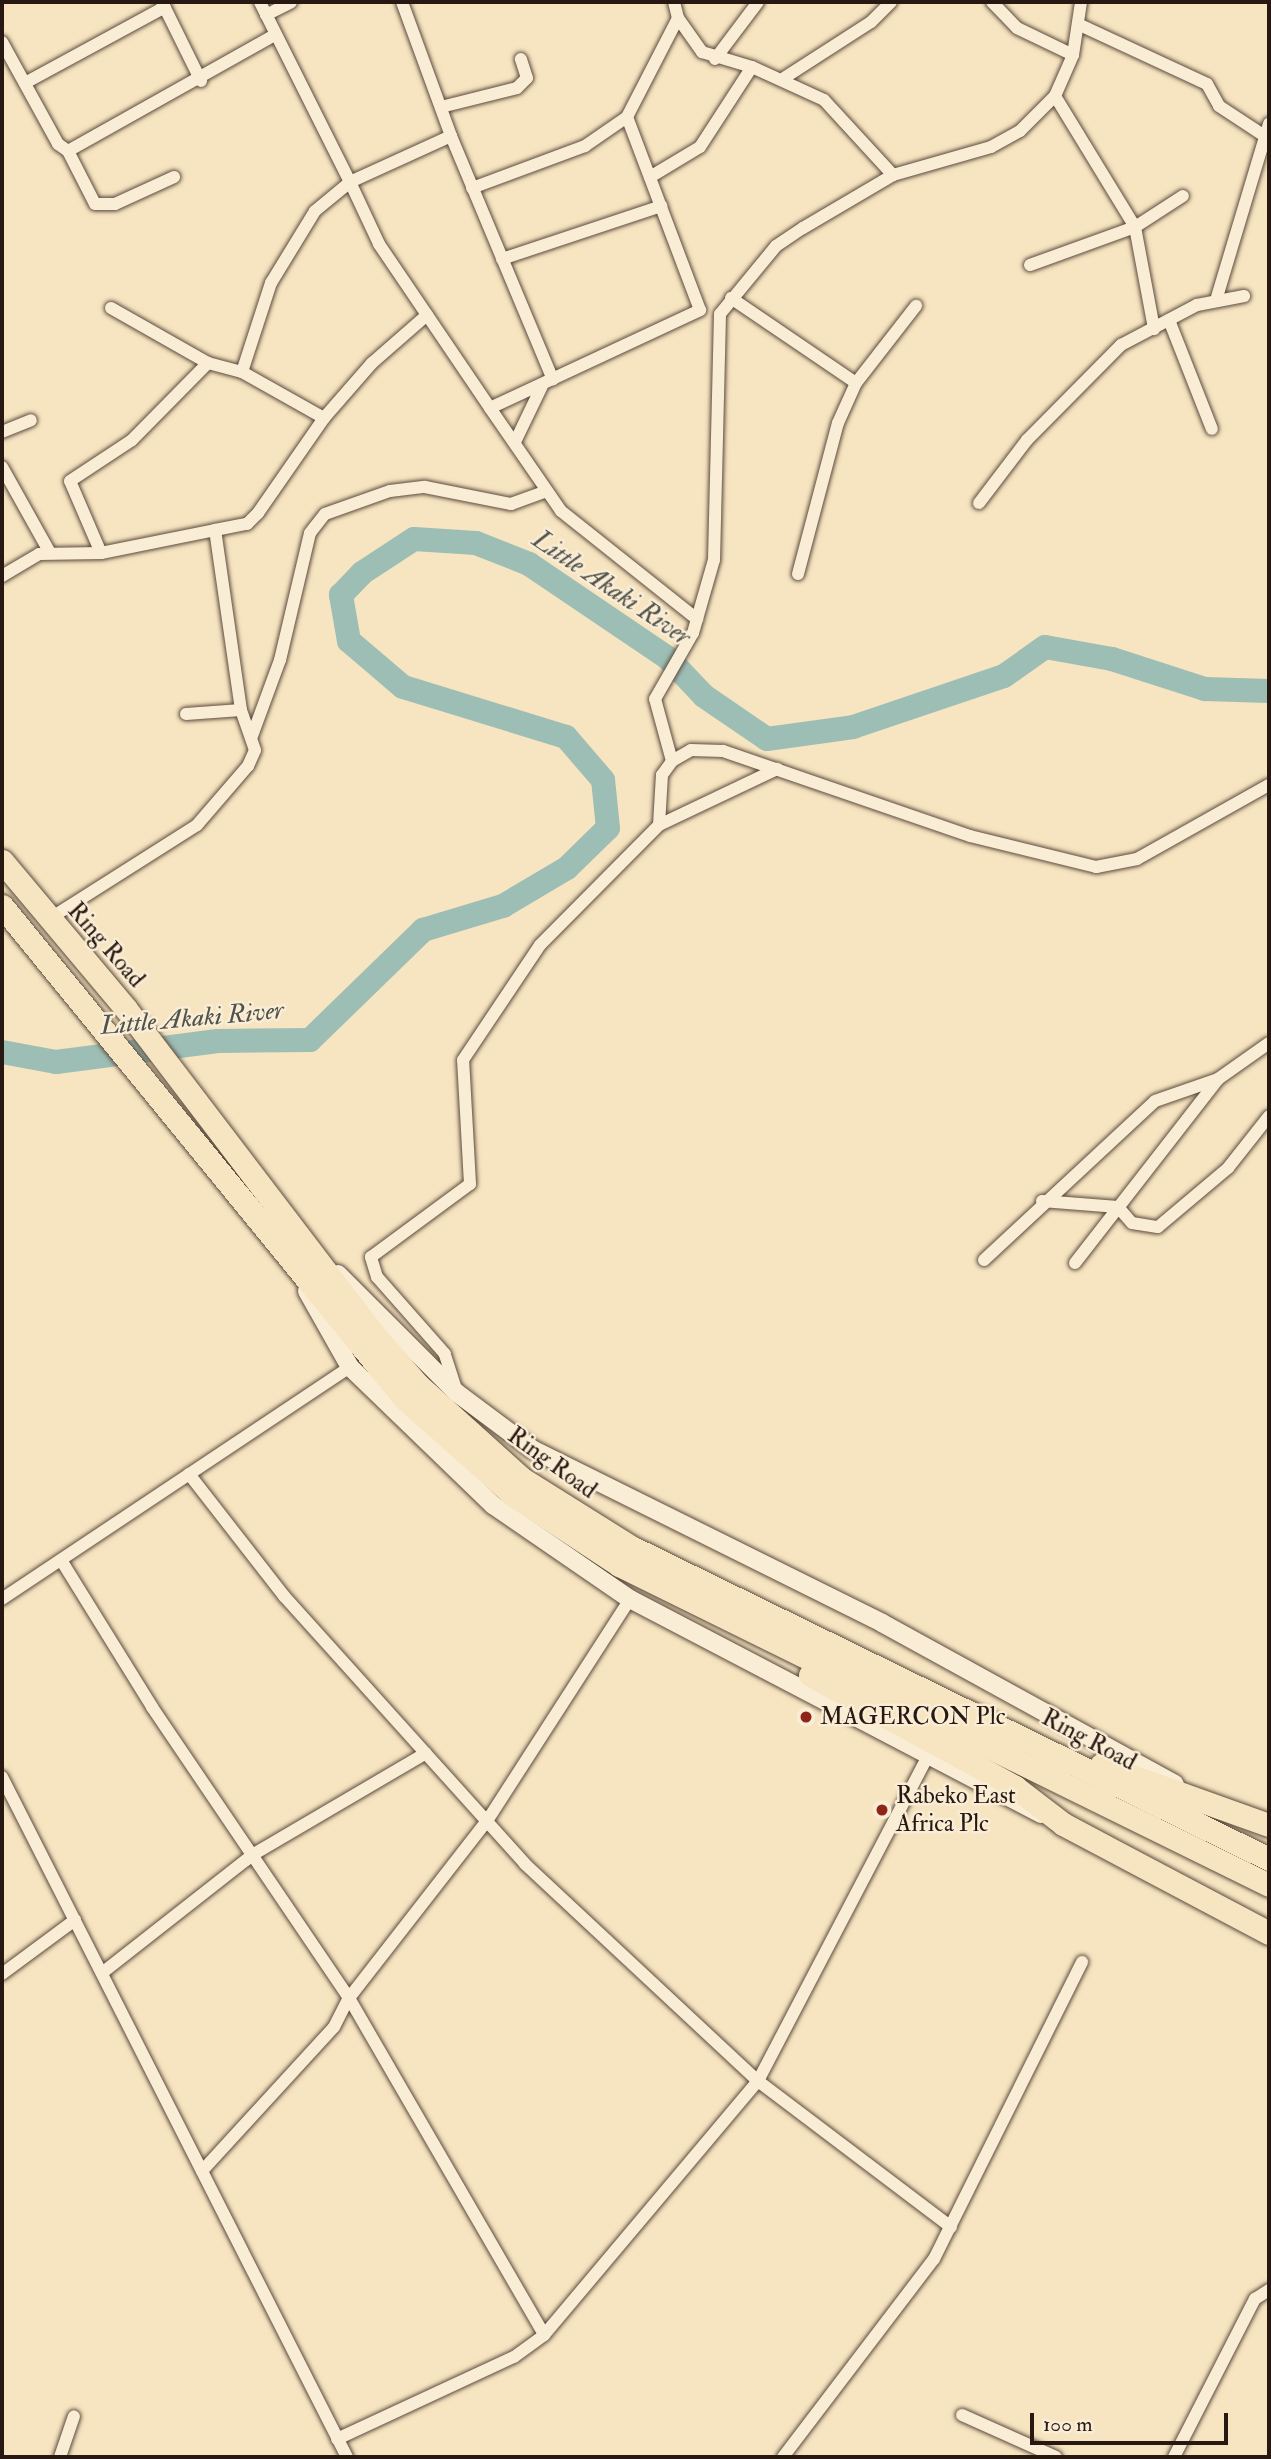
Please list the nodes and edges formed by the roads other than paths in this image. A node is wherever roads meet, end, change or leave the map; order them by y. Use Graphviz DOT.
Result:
graph roads {
  1 [pos="260,2"];
  2 [pos="291,2"];
  3 [pos="402,2"];
  4 [pos="674,2"];
  5 [pos="758,2"];
  6 [pos="891,2"];
  7 [pos="992,2"];
  8 [pos="1081,2"];
  9 [pos="163,4"];
  10 [pos="266,15"];
  11 [pos="678,18"];
  12 [pos="1080,25"];
  13 [pos="275,35"];
  14 [pos="2,42"];
  15 [pos="1073,55"];
  16 [pos="521,58"];
  17 [pos="715,59"];
  18 [pos="752,67"];
  19 [pos="783,78"];
  20 [pos="201,81"];
  21 [pos="25,83"];
  22 [pos="1055,96"];
  23 [pos="441,107"];
  24 [pos="627,117"];
  25 [pos="1269,124"];
  26 [pos="451,136"];
  27 [pos="1266,137"];
  28 [pos="68,151"];
  29 [pos="893,175"];
  30 [pos="174,177"];
  31 [pos="650,177"];
  32 [pos="350,181"];
  33 [pos="472,188"];
  34 [pos="1183,196"];
  35 [pos="661,206"];
  36 [pos="1135,226"];
  37 [pos="502,259"];
  38 [pos="1030,265"];
  39 [pos="1244,296"];
  40 [pos="731,298"];
  41 [pos="1217,298"];
  42 [pos="916,306"];
  43 [pos="111,307"];
  44 [pos="700,310"];
  45 [pos="720,314"];
  46 [pos="427,315"];
  47 [pos="1169,320"];
  48 [pos="1154,329"];
  49 [pos="208,363"];
  50 [pos="242,372"];
  51 [pos="547,383"];
  52 [pos="856,383"];
  53 [pos="490,408"];
  54 [pos="324,418"];
  55 [pos="30,420"];
  56 [pos="1212,429"];
  57 [pos="2,432"];
  58 [pos="515,442"];
  59 [pos="2,467"];
  60 [pos="546,491"];
  61 [pos="979,503"];
  62 [pos="215,530"];
  63 [pos="50,553"];
  64 [pos="102,553"];
  65 [pos="798,574"];
  66 [pos="2,576"];
  67 [pos="697,619"];
  68 [pos="241,710"];
  69 [pos="186,714"];
  70 [pos="252,736"];
  71 [pos="672,761"];
  72 [pos="778,769"];
  73 [pos="1269,785"];
  74 [pos="659,825"];
  75 [pos="2,862"];
  76 [pos="2,905"];
  77 [pos="49,919"];
  78 [pos="1269,1043"];
  79 [pos="1218,1080"];
  80 [pos="1269,1116"];
  81 [pos="1042,1201"];
  82 [pos="1118,1207"];
  83 [pos="313,1256"];
  84 [pos="984,1260"];
  85 [pos="1075,1263"];
  86 [pos="296,1273"];
  87 [pos="350,1367"];
  88 [pos="457,1393"];
  89 [pos="190,1474"];
  90 [pos="61,1560"];
  91 [pos="2,1599"];
  92 [pos="630,1599"];
  93 [pos="741,1628"];
  94 [pos="426,1753"];
  95 [pos="1057,1754"];
  96 [pos="927,1758"];
  97 [pos="2,1777"];
  98 [pos="1193,1794"];
  99 [pos="487,1821"];
  100 [pos="1063,1824"];
  101 [pos="1269,1825"];
  102 [pos="254,1854"];
  103 [pos="1269,1859"];
  104 [pos="1269,1885"];
  105 [pos="75,1920"];
  106 [pos="1269,1933"];
  107 [pos="1082,1962"];
  108 [pos="102,1973"];
  109 [pos="2,1974"];
  110 [pos="349,1998"];
  111 [pos="758,2081"];
  112 [pos="202,2171"];
  113 [pos="951,2227"];
  114 [pos="1269,2290"];
  115 [pos="544,2335"];
  116 [pos="962,2415"];
  117 [pos="74,2416"];
  118 [pos="337,2439"];
  119 [pos="60,2457"];
  120 [pos="347,2457"];
  121 [pos="783,2457"];
  122 [pos="1056,2457"];
  123 [pos="1174,2457"];
  1 -- 10 [label="street"];
  2 -- 10 [label="street"];
  3 -- 23 [label="street"];
  4 -- 11 [label="street"];
  5 -- 17 [label="street"];
  6 -- 19 [label="street"];
  7 -- 15 [label="street"];
  8 -- 12 [label="street"];
  9 -- 20 [label="street"];
  9 -- 21 [label="street"];
  10 -- 13 [label="street"];
  11 -- 17 [label="street"];
  11 -- 24 [label="street"];
  12 -- 15 [label="street"];
  12 -- 27 [label="street"];
  13 -- 20 [label="street"];
  13 -- 32 [label="street"];
  14 -- 21 [label="street"];
  15 -- 22 [label="street"];
  16 -- 23 [label="street"];
  17 -- 18 [label="street"];
  18 -- 19 [label="street"];
  18 -- 31 [label="street"];
  19 -- 29 [label="street"];
  20 -- 28 [label="street"];
  21 -- 28 [label="street"];
  22 -- 29 [label="street"];
  22 -- 36 [label="street"];
  23 -- 26 [label="street"];
  24 -- 31 [label="street"];
  24 -- 33 [label="street"];
  25 -- 27 [label="street"];
  26 -- 32 [label="street"];
  26 -- 33 [label="street"];
  27 -- 41 [label="street"];
  28 -- 30 [label="street"];
  29 -- 40 [label="street"];
  31 -- 35 [label="street"];
  32 -- 46 [label="street"];
  32 -- 50 [label="street"];
  33 -- 37 [label="street"];
  34 -- 36 [label="street"];
  35 -- 37 [label="street"];
  35 -- 44 [label="street"];
  36 -- 38 [label="street"];
  36 -- 48 [label="street"];
  37 -- 51 [label="street"];
  39 -- 41 [label="street"];
  40 -- 45 [label="street"];
  40 -- 52 [label="street"];
  41 -- 47 [label="street"];
  42 -- 52 [label="street"];
  43 -- 49 [label="street"];
  44 -- 45 [label="street"];
  44 -- 51 [label="street"];
  45 -- 67 [label="street"];
  46 -- 53 [label="street"];
  46 -- 54 [label="street"];
  47 -- 48 [label="street"];
  47 -- 56 [label="street"];
  48 -- 61 [label="street"];
  49 -- 50 [label="street"];
  49 -- 64 [label="street"];
  50 -- 54 [label="street"];
  51 -- 53 [label="street"];
  51 -- 58 [label="street"];
  52 -- 65 [label="street"];
  53 -- 58 [label="street"];
  54 -- 62 [label="street"];
  55 -- 57 [label="street"];
  58 -- 60 [label="street"];
  59 -- 63 [label="street"];
  60 -- 67 [label="street"];
  60 -- 70 [label="street"];
  62 -- 64 [label="street"];
  62 -- 68 [label="street"];
  63 -- 64 [label="street"];
  63 -- 66 [label="street"];
  67 -- 71 [label="street"];
  68 -- 69 [label="street"];
  68 -- 70 [label="street"];
  70 -- 77 [label="street"];
  71 -- 72 [label="street"];
  71 -- 74 [label="street"];
  72 -- 73 [label="street"];
  72 -- 74 [label="street"];
  74 -- 88 [label="street"];
  75 -- 77 [label="highway, Ring Road"];
  76 -- 86 [label="highway, Ring Road"];
  77 -- 83 [label="highway, Ring Road"];
  78 -- 79 [label="street"];
  79 -- 81 [label="street"];
  79 -- 82 [label="street"];
  80 -- 82 [label="street"];
  81 -- 82 [label="street"];
  81 -- 84 [label="street"];
  82 -- 85 [label="street"];
  83 -- 88 [label="street"];
  83 -- 95 [label="highway, Ring Road"];
  86 -- 87 [label="street"];
  86 -- 93 [label="highway, Ring Road"];
  87 -- 89 [label="street"];
  87 -- 92 [label="street"];
  88 -- 98 [label="street"];
  89 -- 90 [label="street"];
  89 -- 94 [label="street"];
  90 -- 91 [label="street"];
  90 -- 102 [label="street"];
  92 -- 96 [label="street"];
  92 -- 99 [label="street"];
  93 -- 100 [label="highway"];
  93 -- 104 [label="highway, Ring Road"];
  94 -- 99 [label="street"];
  94 -- 102 [label="street"];
  95 -- 98 [label="highway"];
  95 -- 103 [label="highway, Ring Road"];
  96 -- 100 [label="street"];
  96 -- 111 [label="street"];
  97 -- 105 [label="street"];
  98 -- 101 [label="highway"];
  99 -- 110 [label="street"];
  99 -- 111 [label="street"];
  100 -- 106 [label="highway"];
  102 -- 108 [label="street"];
  102 -- 110 [label="street"];
  105 -- 108 [label="street"];
  105 -- 109 [label="street"];
  107 -- 113 [label="street"];
  108 -- 112 [label="street"];
  110 -- 112 [label="street"];
  110 -- 115 [label="street"];
  111 -- 113 [label="street"];
  111 -- 115 [label="street"];
  112 -- 118 [label="street"];
  113 -- 121 [label="street"];
  114 -- 123 [label="street"];
  115 -- 118 [label="street"];
  116 -- 122 [label="street"];
  117 -- 119 [label="street"];
  118 -- 120 [label="street"];
}
